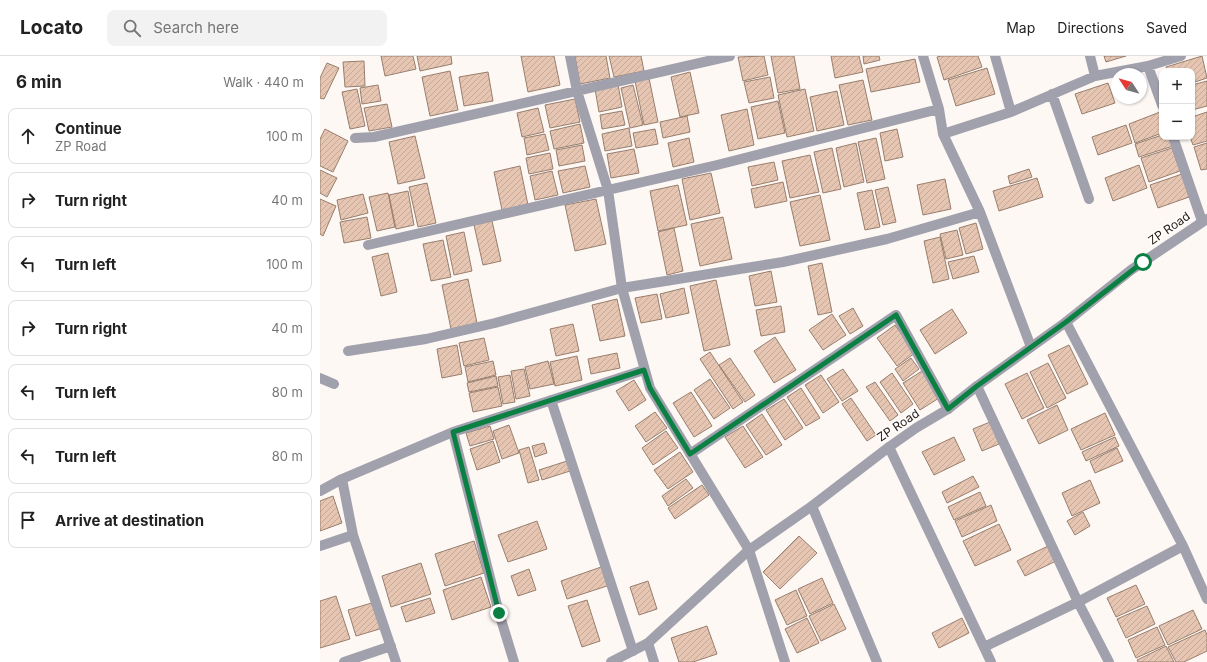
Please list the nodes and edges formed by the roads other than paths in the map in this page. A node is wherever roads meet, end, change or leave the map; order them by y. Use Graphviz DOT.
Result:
graph roads {
  1 [pos="570,56"];
  2 [pos="730,56"];
  3 [pos="923,56"];
  4 [pos="995,56"];
  5 [pos="1090,56"];
  6 [pos="1181,56"];
  7 [pos="1148,66"];
  8 [pos="1096,76"];
  9 [pos="577,91"];
  10 [pos="1052,94"];
  11 [pos="1162,104"];
  12 [pos="939,109"];
  13 [pos="1011,112"];
  14 [pos="943,134"];
  15 [pos="355,138"];
  16 [pos="1174,140"];
  17 [pos="608,190"];
  18 [pos="1089,199"];
  19 [pos="980,212"];
  20 [pos="1205,220"];
  21 [pos="368,245"];
  22 [pos="622,288"];
  23 [pos="1066,322"];
  24 [pos="1031,347"];
  25 [pos="348,350"];
  26 [pos="644,370"];
  27 [pos="320,378"];
  28 [pos="334,384"];
  29 [pos="977,386"];
  30 [pos="551,400"];
  31 [pos="948,409"];
  32 [pos="453,432"];
  33 [pos="889,447"];
  34 [pos="690,454"];
  35 [pos="342,479"];
  36 [pos="320,491"];
  37 [pos="812,506"];
  38 [pos="353,535"];
  39 [pos="320,546"];
  40 [pos="1183,546"];
  41 [pos="749,550"];
  42 [pos="1207,599"];
  43 [pos="1078,602"];
  44 [pos="648,643"];
  45 [pos="391,646"];
  46 [pos="984,647"];
  47 [pos="633,651"];
  48 [pos="344,662"];
  49 [pos="396,662"];
  50 [pos="514,662"];
  51 [pos="612,662"];
  52 [pos="654,662"];
  53 [pos="785,662"];
  54 [pos="878,662"];
  55 [pos="991,662"];
  56 [pos="1108,662"];
  1 -- 9 [label="street"];
  2 -- 9 [label="street"];
  3 -- 12 [label="street"];
  4 -- 13 [label="street"];
  5 -- 8 [label="street"];
  6 -- 7 [label="street"];
  7 -- 8 [label="street"];
  7 -- 11 [label="street"];
  8 -- 10 [label="street"];
  9 -- 15 [label="street"];
  9 -- 17 [label="street"];
  10 -- 13 [label="street"];
  10 -- 18 [label="street"];
  12 -- 14 [label="street"];
  12 -- 17 [label="street"];
  13 -- 14 [label="street"];
  14 -- 19 [label="street"];
  16 -- 20 [label="street"];
  17 -- 21 [label="street"];
  17 -- 22 [label="street"];
  19 -- 22 [label="street"];
  19 -- 24 [label="street"];
  20 -- 23 [label="street, ZP Road"];
  22 -- 25 [label="street"];
  22 -- 26 [label="street"];
  23 -- 24 [label="street, ZP Road"];
  23 -- 40 [label="street"];
  24 -- 29 [label="street, ZP Road"];
  26 -- 30 [label="street"];
  26 -- 34 [label="street"];
  27 -- 28 [label="street"];
  29 -- 31 [label="street, ZP Road"];
  29 -- 43 [label="street"];
  30 -- 32 [label="street"];
  30 -- 47 [label="street"];
  31 -- 33 [label="street, ZP Road"];
  31 -- 34 [label="street"];
  32 -- 35 [label="street"];
  32 -- 50 [label="street"];
  33 -- 37 [label="street, ZP Road"];
  33 -- 46 [label="street"];
  34 -- 41 [label="street"];
  35 -- 36 [label="street"];
  35 -- 38 [label="street"];
  37 -- 41 [label="street, ZP Road"];
  37 -- 54 [label="street"];
  38 -- 39 [label="street"];
  38 -- 45 [label="street"];
  40 -- 42 [label="street"];
  40 -- 43 [label="street"];
  41 -- 44 [label="street, ZP Road"];
  41 -- 53 [label="street"];
  43 -- 46 [label="street"];
  43 -- 56 [label="street"];
  44 -- 47 [label="street, ZP Road"];
  44 -- 52 [label="street"];
  45 -- 48 [label="street"];
  45 -- 49 [label="street"];
  46 -- 55 [label="street"];
  47 -- 51 [label="street, ZP Road"];
}
